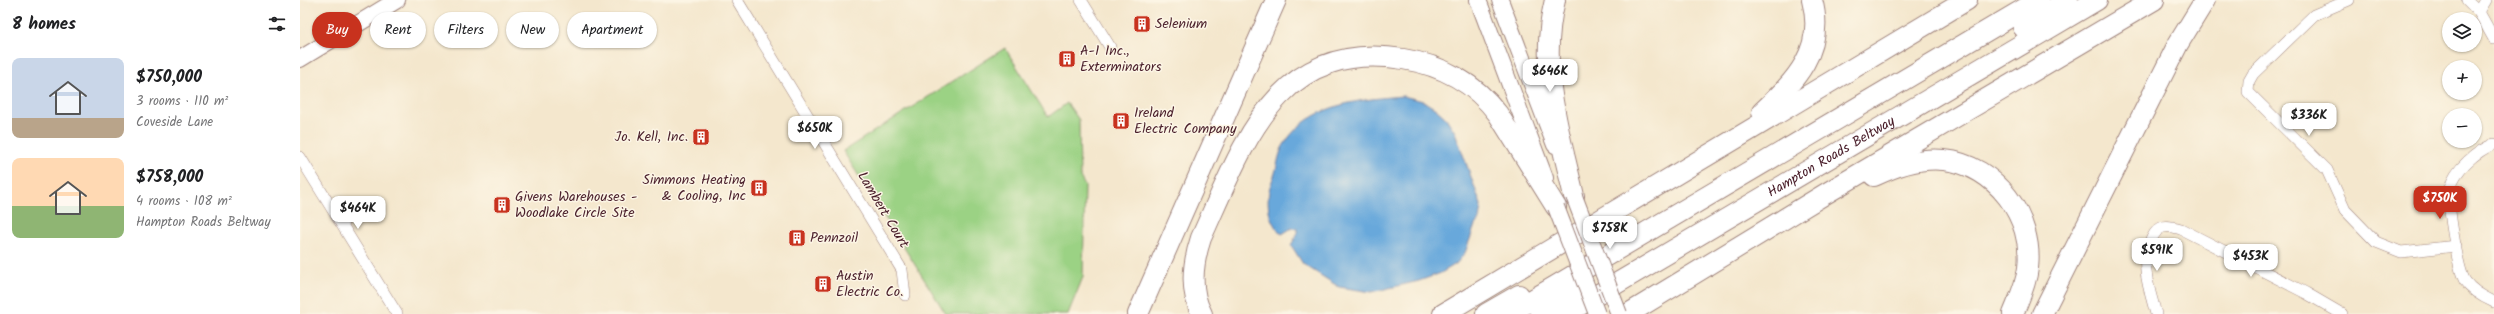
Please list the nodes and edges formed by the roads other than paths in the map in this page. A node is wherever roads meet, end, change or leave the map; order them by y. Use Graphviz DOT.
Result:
graph roads {
  1 [pos="397,0"];
  2 [pos="737,0"];
  3 [pos="1081,0"];
  4 [pos="1276,0"];
  5 [pos="1478,0"];
  6 [pos="1500,0"];
  7 [pos="1555,0"];
  8 [pos="1812,0"];
  9 [pos="1967,0"];
  10 [pos="2013,0"];
  11 [pos="2039,0"];
  12 [pos="2068,0"];
  13 [pos="2097,0"];
  14 [pos="2154,0"];
  15 [pos="2206,0"];
  16 [pos="2349,0"];
  17 [pos="2468,0"];
  18 [pos="2486,0"];
  19 [pos="2479,12"];
  20 [pos="2482,17"];
  21 [pos="2494,39"];
  22 [pos="1110,47"];
  23 [pos="300,59"];
  24 [pos="1733,140"];
  25 [pos="2494,144"];
  26 [pos="300,157"];
  27 [pos="1574,196"];
  28 [pos="1556,207"];
  29 [pos="1787,217"];
  30 [pos="2456,246"];
  31 [pos="905,295"];
  32 [pos="2494,302"];
  33 [pos="397,314"];
  34 [pos="1138,314"];
  35 [pos="1202,314"];
  36 [pos="1443,314"];
  37 [pos="1486,314"];
  38 [pos="1508,314"];
  39 [pos="1540,314"];
  40 [pos="1565,314"];
  41 [pos="1597,314"];
  42 [pos="1619,314"];
  43 [pos="1628,314"];
  44 [pos="2013,314"];
  45 [pos="2042,314"];
  46 [pos="2156,314"];
  47 [pos="2342,314"];
  1 -- 23 [label="main road"];
  2 -- 31 [label="street, Lambert Court"];
  3 -- 22 [label="street"];
  4 -- 34 [label="highway"];
  5 -- 28 [label="main road"];
  6 -- 27 [label="main road"];
  7 -- 27 [label="highway"];
  8 -- 24 [label="highway"];
  9 -- 24 [label="highway"];
  10 -- 37 [label="highway"];
  11 -- 38 [label="highway"];
  12 -- 39 [label="highway"];
  13 -- 40 [label="highway, Hampton Roads Beltway"];
  14 -- 29 [label="highway"];
  15 -- 45 [label="highway"];
  16 -- 30 [label="street"];
  17 -- 19 [label="street"];
  18 -- 19 [label="street"];
  20 -- 21 [label="street"];
  24 -- 36 [label="highway"];
  25 -- 30 [label="street"];
  26 -- 33 [label="street"];
  27 -- 42 [label="main road, bridge"];
  28 -- 35 [label="highway"];
  28 -- 41 [label="main road, bridge"];
  29 -- 43 [label="highway"];
  29 -- 44 [label="highway"];
  30 -- 32 [label="street"];
  46 -- 47 [label="street"];
}
